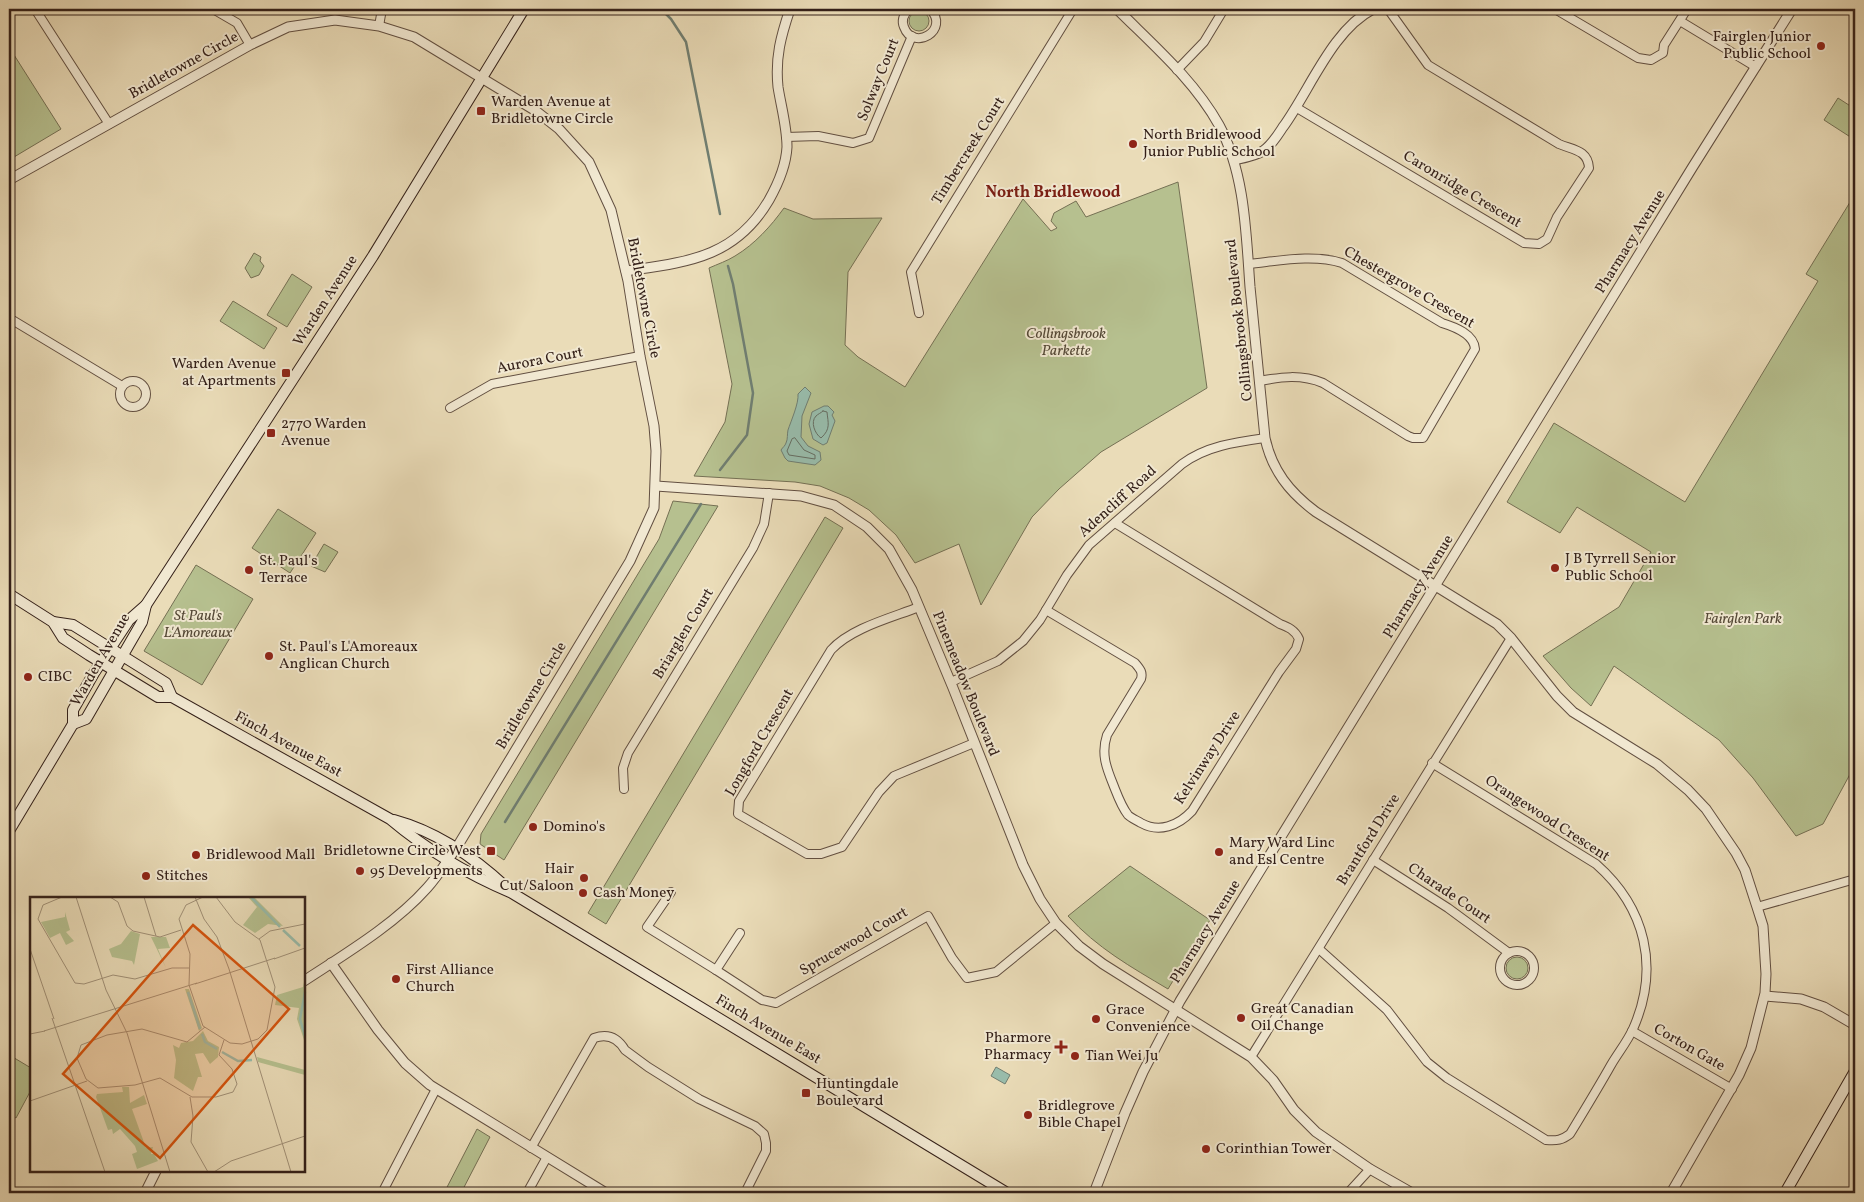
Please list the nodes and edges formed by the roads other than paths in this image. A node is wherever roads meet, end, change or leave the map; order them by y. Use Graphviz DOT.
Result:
graph roads {
  1 [pos="35,9"];
  2 [pos="213,9"];
  3 [pos="382,9"];
  4 [pos="524,9"];
  5 [pos="790,9"];
  6 [pos="909,9"];
  7 [pos="930,9"];
  8 [pos="1073,9"];
  9 [pos="1117,9"];
  10 [pos="1224,9"];
  11 [pos="1373,9"];
  12 [pos="1388,9"];
  13 [pos="1555,9"];
  14 [pos="1687,9"];
  15 [pos="1792,9"];
  16 [pos="1680,21"];
  17 [pos="379,26"];
  18 [pos="912,36"];
  19 [pos="250,45"];
  20 [pos="1756,67"];
  21 [pos="1177,70"];
  22 [pos="482,78"];
  23 [pos="1297,108"];
  24 [pos="108,124"];
  25 [pos="786,136"];
  26 [pos="1234,160"];
  27 [pos="9,180"];
  28 [pos="1248,264"];
  29 [pos="626,271"];
  30 [pos="919,313"];
  31 [pos="9,318"];
  32 [pos="640,356"];
  33 [pos="1259,381"];
  34 [pos="122,386"];
  35 [pos="450,408"];
  36 [pos="1265,438"];
  37 [pos="656,486"];
  38 [pos="769,493"];
  39 [pos="1115,523"];
  40 [pos="1436,586"];
  41 [pos="9,594"];
  42 [pos="146,605"];
  43 [pos="919,607"];
  44 [pos="1046,610"];
  45 [pos="53,622"];
  46 [pos="1511,638"];
  47 [pos="110,649"];
  48 [pos="122,656"];
  49 [pos="102,663"];
  50 [pos="114,670"];
  51 [pos="951,682"];
  52 [pos="172,697"];
  53 [pos="73,724"];
  54 [pos="974,743"];
  55 [pos="1432,764"];
  56 [pos="624,789"];
  57 [pos="390,819"];
  58 [pos="9,831"];
  59 [pos="457,847"];
  60 [pos="1373,860"];
  61 [pos="448,861"];
  62 [pos="1855,880"];
  63 [pos="671,892"];
  64 [pos="512,893"];
  65 [pos="1757,907"];
  66 [pos="1056,923"];
  67 [pos="740,932"];
  68 [pos="1319,949"];
  69 [pos="1509,953"];
  70 [pos="331,964"];
  71 [pos="716,970"];
  72 [pos="305,980"];
  73 [pos="1765,996"];
  74 [pos="1175,1010"];
  75 [pos="1855,1025"];
  76 [pos="1632,1031"];
  77 [pos="1251,1057"];
  78 [pos="1855,1071"];
  79 [pos="436,1089"];
  80 [pos="1732,1089"];
  81 [pos="531,1148"];
  82 [pos="547,1157"];
  83 [pos="1370,1169"];
  84 [pos="156,1172"];
  85 [pos="145,1193"];
  86 [pos="382,1193"];
  87 [pos="527,1193"];
  88 [pos="606,1193"];
  89 [pos="745,1193"];
  90 [pos="1007,1193"];
  91 [pos="1094,1193"];
  92 [pos="1348,1193"];
  93 [pos="1412,1193"];
  94 [pos="1671,1193"];
  95 [pos="1785,1193"];
  1 -- 24 [label="street"];
  2 -- 19 [label="street"];
  3 -- 17 [label="street"];
  4 -- 22 [label="main road, Warden Avenue"];
  5 -- 25 [label="street"];
  6 -- 18 [label="street, Solway Court"];
  7 -- 18 [label="street, Solway Court"];
  8 -- 30 [label="street, Timbercreek Court"];
  9 -- 21 [label="street, Collingsbrook Boulevard"];
  10 -- 21 [label="street"];
  11 -- 23 [label="street"];
  12 -- 23 [label="street, Caronridge Crescent"];
  13 -- 16 [label="street"];
  14 -- 16 [label="street"];
  15 -- 20 [label="street, Pharmacy Avenue"];
  16 -- 20 [label="street"];
  17 -- 19 [label="street, Bridletowne Circle"];
  17 -- 22 [label="street, Bridletowne Circle"];
  18 -- 25 [label="street, Solway Court"];
  19 -- 24 [label="street, Bridletowne Circle"];
  20 -- 40 [label="street, Pharmacy Avenue"];
  21 -- 26 [label="street, Collingsbrook Boulevard"];
  22 -- 29 [label="street, Bridletowne Circle"];
  22 -- 42 [label="main road, Warden Avenue"];
  23 -- 26 [label="street"];
  24 -- 27 [label="street, Bridletowne Circle"];
  25 -- 29 [label="street"];
  26 -- 28 [label="street, Collingsbrook Boulevard"];
  28 -- 33 [label="street, Collingsbrook Boulevard"];
  28 -- 33 [label="street, Chestergrove Crescent"];
  29 -- 32 [label="street, Bridletowne Circle"];
  31 -- 34 [label="street"];
  32 -- 35 [label="street, Aurora Court"];
  32 -- 37 [label="street, Bridletowne Circle"];
  33 -- 36 [label="street, Collingsbrook Boulevard"];
  36 -- 39 [label="street, Adencliff Road"];
  36 -- 40 [label="street, Collingsbrook Boulevard"];
  37 -- 38 [label="street, Pinemeadow Boulevard"];
  37 -- 59 [label="street, Bridletowne Circle"];
  38 -- 43 [label="street, Pinemeadow Boulevard"];
  38 -- 56 [label="street, Briarglen Court"];
  39 -- 44 [label="street, Adencliff Road"];
  39 -- 44 [label="street, Kelvinway Drive"];
  40 -- 46 [label="street, Collingsbrook Boulevard"];
  40 -- 74 [label="street, Pharmacy Avenue"];
  41 -- 45 [label="main road, Finch Avenue East"];
  42 -- 47 [label="main road, Warden Avenue"];
  42 -- 48 [label="main road, Warden Avenue"];
  43 -- 51 [label="street, Pinemeadow Boulevard"];
  43 -- 54 [label="street, Longford Crescent"];
  44 -- 51 [label="street, Adencliff Road"];
  45 -- 47 [label="main road, Finch Avenue East"];
  45 -- 49 [label="main road, Finch Avenue East"];
  46 -- 55 [label="street, Brantford Drive"];
  46 -- 65 [label="street, Collingsbrook Boulevard"];
  47 -- 48 [label="main road, Finch Avenue East"];
  47 -- 49 [label="main road, Warden Avenue"];
  48 -- 50 [label="main road, Warden Avenue"];
  48 -- 52 [label="main road, Finch Avenue East"];
  49 -- 50 [label="main road, Finch Avenue East"];
  49 -- 53 [label="main road, Warden Avenue"];
  50 -- 52 [label="main road, Finch Avenue East"];
  50 -- 53 [label="main road, Warden Avenue"];
  51 -- 54 [label="street, Pinemeadow Boulevard"];
  52 -- 57 [label="main road, Finch Avenue East"];
  53 -- 58 [label="main road, Warden Avenue"];
  54 -- 66 [label="street, Pinemeadow Boulevard"];
  55 -- 60 [label="street, Brantford Drive"];
  55 -- 76 [label="street, Orangewood Crescent"];
  57 -- 59 [label="main road, Finch Avenue East"];
  57 -- 61 [label="main road, Finch Avenue East"];
  59 -- 61 [label="street, Bridletowne Circle"];
  59 -- 64 [label="main road, Finch Avenue East"];
  60 -- 68 [label="street, Brantford Drive"];
  60 -- 69 [label="street, Charade Court"];
  61 -- 64 [label="main road, Finch Avenue East"];
  61 -- 70 [label="street, Bridletowne Circle"];
  62 -- 65 [label="street"];
  63 -- 71 [label="street, Sprucewood Court"];
  64 -- 90 [label="main road, Finch Avenue East"];
  65 -- 73 [label="street, Collingsbrook Boulevard"];
  66 -- 71 [label="street, Sprucewood Court"];
  66 -- 74 [label="street, Pinemeadow Boulevard"];
  67 -- 71 [label="street"];
  68 -- 76 [label="street, Orangewood Crescent"];
  68 -- 77 [label="street, Brantford Drive"];
  69 -- 69 [label="street, Charade Court"];
  70 -- 72 [label="street, Bridletowne Circle"];
  70 -- 79 [label="street"];
  73 -- 75 [label="street"];
  73 -- 80 [label="street, Collingsbrook Boulevard"];
  74 -- 77 [label="street, Pinemeadow Boulevard"];
  74 -- 91 [label="street, Pharmacy Avenue"];
  76 -- 80 [label="street, Corton Gate"];
  77 -- 83 [label="street, Pinemeadow Boulevard"];
  78 -- 95 [label="main road"];
  79 -- 81 [label="street"];
  79 -- 86 [label="street"];
  80 -- 94 [label="street, Collingsbrook Boulevard"];
  81 -- 82 [label="street"];
  81 -- 89 [label="street"];
  82 -- 87 [label="street"];
  82 -- 88 [label="street"];
  83 -- 92 [label="street"];
  83 -- 93 [label="street, Pinemeadow Boulevard"];
  84 -- 85 [label="street"];
}
